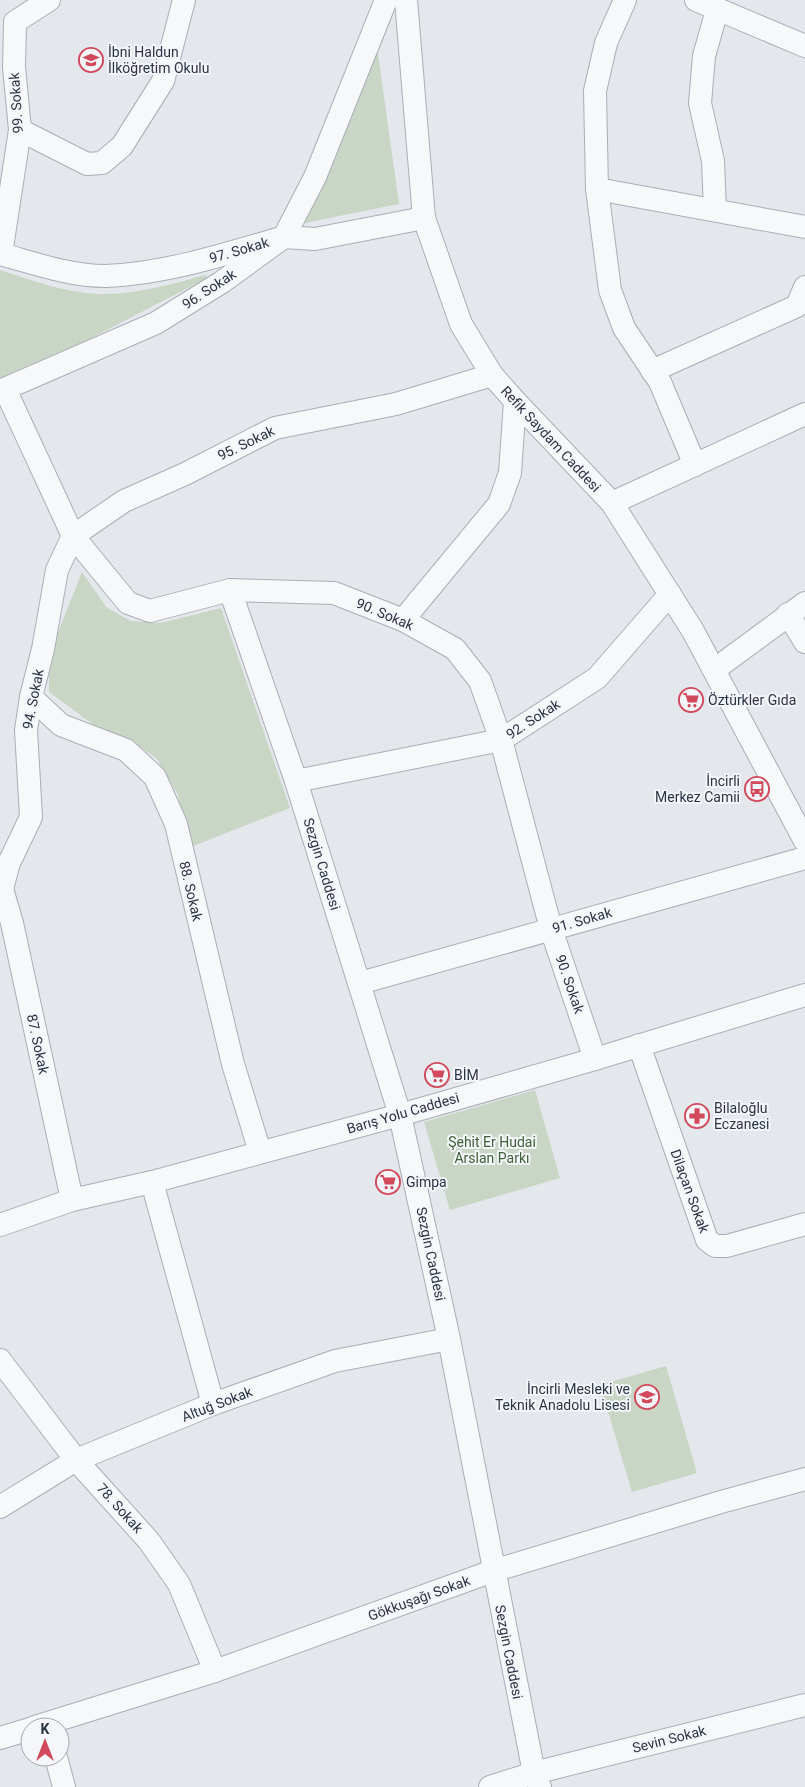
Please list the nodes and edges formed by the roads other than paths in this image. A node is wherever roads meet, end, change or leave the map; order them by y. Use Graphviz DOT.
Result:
graph roads {
  1 [pos="49,0"];
  2 [pos="184,0"];
  3 [pos="386,0"];
  4 [pos="406,0"];
  5 [pos="624,0"];
  6 [pos="696,0"];
  7 [pos="717,10"];
  8 [pos="805,46"];
  9 [pos="7,66"];
  10 [pos="20,130"];
  11 [pos="597,189"];
  12 [pos="714,210"];
  13 [pos="424,218"];
  14 [pos="805,227"];
  15 [pos="284,237"];
  16 [pos="0,254"];
  17 [pos="805,287"];
  18 [pos="652,371"];
  19 [pos="492,375"];
  20 [pos="2,390"];
  21 [pos="515,401"];
  22 [pos="805,414"];
  23 [pos="695,465"];
  24 [pos="612,503"];
  25 [pos="73,536"];
  26 [pos="230,590"];
  27 [pos="670,594"];
  28 [pos="796,609"];
  29 [pos="403,620"];
  30 [pos="805,642"];
  31 [pos="714,670"];
  32 [pos="31,697"];
  33 [pos="501,740"];
  34 [pos="296,781"];
  35 [pos="805,841"];
  36 [pos="805,858"];
  37 [pos="1,889"];
  38 [pos="551,929"];
  39 [pos="360,983"];
  40 [pos="805,995"];
  41 [pos="639,1045"];
  42 [pos="595,1059"];
  43 [pos="400,1115"];
  44 [pos="260,1152"];
  45 [pos="152,1182"];
  46 [pos="72,1200"];
  47 [pos="805,1224"];
  48 [pos="0,1225"];
  49 [pos="448,1339"];
  50 [pos="0,1360"];
  51 [pos="213,1404"];
  52 [pos="76,1460"];
  53 [pos="805,1479"];
  54 [pos="0,1507"];
  55 [pos="493,1571"];
  56 [pos="215,1671"];
  57 [pos="805,1706"];
  58 [pos="69,1717"];
  59 [pos="20,1732"];
  60 [pos="0,1738"];
  61 [pos="59,1767"];
  62 [pos="537,1780"];
  63 [pos="64,1787"];
  64 [pos="490,1787"];
  1 -- 9 [label="street, 99. Sokak"];
  2 -- 10 [label="street"];
  3 -- 15 [label="street, 97. Sokak"];
  4 -- 13 [label="street, Refik Saydam Caddesi"];
  5 -- 11 [label="street"];
  6 -- 7 [label="street"];
  7 -- 8 [label="street"];
  7 -- 12 [label="street"];
  9 -- 10 [label="street, 99. Sokak"];
  10 -- 16 [label="street, 99. Sokak"];
  11 -- 12 [label="street"];
  11 -- 18 [label="street"];
  12 -- 14 [label="street"];
  13 -- 15 [label="street"];
  13 -- 19 [label="street, Refik Saydam Caddesi"];
  15 -- 16 [label="street, 97. Sokak"];
  15 -- 20 [label="street, 96. Sokak"];
  17 -- 18 [label="street"];
  18 -- 23 [label="street"];
  19 -- 21 [label="street, Refik Saydam Caddesi"];
  19 -- 25 [label="street, 95. Sokak"];
  20 -- 25 [label="street, 90. Sokak"];
  21 -- 24 [label="street, Refik Saydam Caddesi"];
  21 -- 29 [label="street"];
  22 -- 23 [label="street"];
  23 -- 24 [label="street"];
  24 -- 27 [label="street, Refik Saydam Caddesi"];
  25 -- 26 [label="street, 90. Sokak"];
  25 -- 32 [label="street, 94. Sokak"];
  26 -- 29 [label="street, 90. Sokak"];
  26 -- 34 [label="street, Sezgin Caddesi"];
  27 -- 31 [label="street, Refik Saydam Caddesi"];
  27 -- 33 [label="street, 92. Sokak"];
  28 -- 30 [label="street"];
  28 -- 31 [label="street"];
  29 -- 33 [label="street, 90. Sokak"];
  31 -- 35 [label="street, Refik Saydam Caddesi"];
  32 -- 37 [label="street, 94. Sokak"];
  32 -- 44 [label="street, 88. Sokak"];
  33 -- 34 [label="street, 92. Sokak"];
  33 -- 38 [label="street, 90. Sokak"];
  34 -- 39 [label="street, Sezgin Caddesi"];
  36 -- 38 [label="street, 91. Sokak"];
  37 -- 46 [label="street, 87. Sokak"];
  38 -- 39 [label="street, 91. Sokak"];
  38 -- 42 [label="street, 90. Sokak"];
  39 -- 43 [label="street, Sezgin Caddesi"];
  40 -- 41 [label="street, Barış Yolu Caddesi"];
  41 -- 42 [label="street, Barış Yolu Caddesi"];
  41 -- 47 [label="street, Dilaçan Sokak"];
  42 -- 43 [label="street, Barış Yolu Caddesi"];
  43 -- 44 [label="street, Barış Yolu Caddesi"];
  43 -- 49 [label="street, Sezgin Caddesi"];
  44 -- 45 [label="street, Barış Yolu Caddesi"];
  45 -- 46 [label="street, Barış Yolu Caddesi"];
  45 -- 51 [label="street"];
  46 -- 48 [label="street, Barış Yolu Caddesi"];
  49 -- 51 [label="street, Altuğ Sokak"];
  49 -- 55 [label="street, Sezgin Caddesi"];
  50 -- 52 [label="street, 78. Sokak"];
  51 -- 52 [label="street, Altuğ Sokak"];
  52 -- 54 [label="street, Altuğ Sokak"];
  52 -- 56 [label="street, 78. Sokak"];
  53 -- 55 [label="street, Gökkuşağı Sokak"];
  55 -- 56 [label="street, Gökkuşağı Sokak"];
  55 -- 62 [label="street, Sezgin Caddesi"];
  56 -- 58 [label="street, Gökkuşağı Sokak"];
  57 -- 62 [label="street, Sevin Sokak"];
  59 -- 60 [label="street, Gökkuşağı Sokak"];
  61 -- 63 [label="street"];
  62 -- 64 [label="street, Sevin Sokak"];
}
